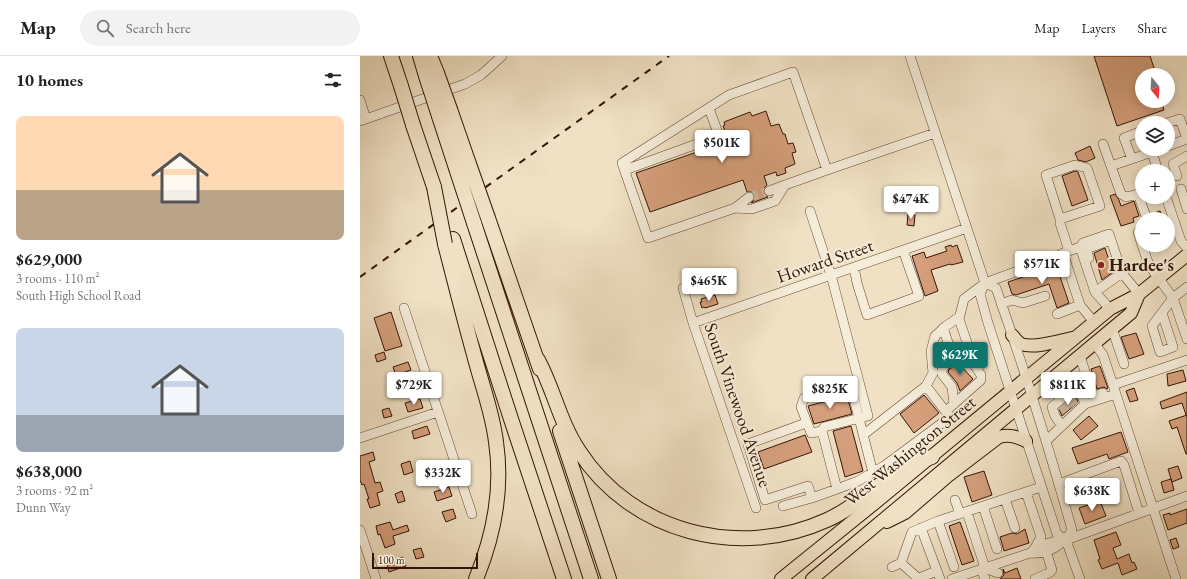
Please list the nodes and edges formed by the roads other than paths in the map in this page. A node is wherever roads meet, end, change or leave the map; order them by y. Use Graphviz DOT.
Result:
graph roads {
  1 [pos="391,56"];
  2 [pos="420,56"];
  3 [pos="430,56"];
  4 [pos="502,56"];
  5 [pos="910,56"];
  6 [pos="432,75"];
  7 [pos="360,100"];
  8 [pos="709,108"];
  9 [pos="363,120"];
  10 [pos="1175,121"];
  11 [pos="935,132"];
  12 [pos="1135,134"];
  13 [pos="1187,139"];
  14 [pos="1175,143"];
  15 [pos="1103,144"];
  16 [pos="1141,156"];
  17 [pos="1187,156"];
  18 [pos="1132,159"];
  19 [pos="463,166"];
  20 [pos="1111,166"];
  21 [pos="625,170"];
  22 [pos="827,170"];
  23 [pos="1176,176"];
  24 [pos="785,185"];
  25 [pos="769,191"];
  26 [pos="1184,194"];
  27 [pos="749,197"];
  28 [pos="1168,204"];
  29 [pos="735,208"];
  30 [pos="1187,209"];
  31 [pos="810,211"];
  32 [pos="1144,212"];
  33 [pos="1060,219"];
  34 [pos="967,228"];
  35 [pos="1111,240"];
  36 [pos="449,242"];
  37 [pos="1080,247"];
  38 [pos="1187,248"];
  39 [pos="903,250"];
  40 [pos="1066,252"];
  41 [pos="1144,252"];
  42 [pos="1187,255"];
  43 [pos="854,267"];
  44 [pos="1122,273"];
  45 [pos="831,275"];
  46 [pos="1159,278"];
  47 [pos="985,282"];
  48 [pos="1187,287"];
  49 [pos="683,288"];
  50 [pos="1094,289"];
  51 [pos="1139,294"];
  52 [pos="1045,296"];
  53 [pos="1173,298"];
  54 [pos="1001,304"];
  55 [pos="1080,305"];
  56 [pos="404,308"];
  57 [pos="1110,309"];
  58 [pos="1162,313"];
  59 [pos="1057,314"];
  60 [pos="959,317"];
  61 [pos="1094,322"];
  62 [pos="693,323"];
  63 [pos="943,328"];
  64 [pos="1112,328"];
  65 [pos="1012,335"];
  66 [pos="1075,337"];
  67 [pos="1187,339"];
  68 [pos="1094,344"];
  69 [pos="969,348"];
  70 [pos="952,354"];
  71 [pos="1080,356"];
  72 [pos="538,360"];
  73 [pos="1187,360"];
  74 [pos="932,364"];
  75 [pos="1124,364"];
  76 [pos="1063,370"];
  77 [pos="1026,378"];
  78 [pos="926,386"];
  79 [pos="1114,389"];
  80 [pos="1011,391"];
  81 [pos="1069,394"];
  82 [pos="1032,396"];
  83 [pos="1105,397"];
  84 [pos="954,404"];
  85 [pos="1079,407"];
  86 [pos="1016,409"];
  87 [pos="438,412"];
  88 [pos="948,414"];
  89 [pos="863,417"];
  90 [pos="806,423"];
  91 [pos="1062,426"];
  92 [pos="822,432"];
  93 [pos="863,435"];
  94 [pos="360,438"];
  95 [pos="1026,441"];
  96 [pos="1046,441"];
  97 [pos="932,456"];
  98 [pos="873,472"];
  99 [pos="1059,484"];
  100 [pos="1041,487"];
  101 [pos="837,489"];
  102 [pos="1026,492"];
  103 [pos="1187,496"];
  104 [pos="812,498"];
  105 [pos="1005,499"];
  106 [pos="955,500"];
  107 [pos="783,506"];
  108 [pos="983,506"];
  109 [pos="756,508"];
  110 [pos="1154,508"];
  111 [pos="963,513"];
  112 [pos="472,514"];
  113 [pos="1139,514"];
  114 [pos="938,521"];
  115 [pos="921,528"];
  116 [pos="1015,528"];
  117 [pos="360,530"];
  118 [pos="870,530"];
  119 [pos="1066,540"];
  120 [pos="997,549"];
  121 [pos="1033,550"];
  122 [pos="1046,551"];
  123 [pos="1012,559"];
  124 [pos="901,563"];
  125 [pos="892,567"];
  126 [pos="954,567"];
  127 [pos="983,569"];
  128 [pos="938,575"];
  129 [pos="919,578"];
  130 [pos="376,579"];
  131 [pos="476,579"];
  132 [pos="564,579"];
  133 [pos="591,579"];
  134 [pos="609,579"];
  135 [pos="781,579"];
  136 [pos="812,579"];
  137 [pos="952,579"];
  138 [pos="984,579"];
  139 [pos="1035,579"];
  140 [pos="1080,579"];
  141 [pos="1176,579"];
  1 -- 36 [label="highway, bridge"];
  2 -- 6 [label="highway"];
  3 -- 6 [label="highway"];
  4 -- 9 [label="street"];
  5 -- 11 [label="street"];
  6 -- 19 [label="highway, bridge"];
  7 -- 9 [label="street"];
  8 -- 21 [label="street"];
  8 -- 21 [label="street"];
  8 -- 22 [label="street"];
  10 -- 13 [label="street"];
  11 -- 22 [label="street"];
  11 -- 34 [label="street"];
  12 -- 18 [label="street"];
  13 -- 14 [label="street"];
  15 -- 20 [label="street"];
  16 -- 18 [label="street"];
  17 -- 23 [label="street"];
  18 -- 20 [label="street"];
  19 -- 72 [label="highway, bridge"];
  19 -- 133 [label="highway, bridge"];
  20 -- 32 [label="street"];
  21 -- 29 [label="street"];
  22 -- 24 [label="street"];
  24 -- 25 [label="street"];
  24 -- 29 [label="street"];
  26 -- 30 [label="street"];
  27 -- 29 [label="street"];
  28 -- 38 [label="street"];
  31 -- 45 [label="street"];
  33 -- 33 [label="street"];
  33 -- 40 [label="street"];
  34 -- 39 [label="street, Howard Street"];
  34 -- 47 [label="street"];
  35 -- 37 [label="street"];
  35 -- 44 [label="street"];
  35 -- 50 [label="street"];
  36 -- 131 [label="highway"];
  36 -- 132 [label="highway"];
  37 -- 40 [label="street"];
  37 -- 50 [label="street"];
  39 -- 43 [label="street, Howard Street"];
  39 -- 43 [label="street"];
  40 -- 47 [label="street"];
  40 -- 55 [label="street"];
  41 -- 46 [label="street"];
  42 -- 46 [label="main road, West Washington Street"];
  43 -- 45 [label="street, Howard Street"];
  44 -- 50 [label="street"];
  44 -- 51 [label="street"];
  45 -- 62 [label="street, Howard Street"];
  45 -- 89 [label="street"];
  46 -- 51 [label="main road, West Washington Street"];
  46 -- 53 [label="street"];
  47 -- 54 [label="street"];
  47 -- 60 [label="street"];
  47 -- 80 [label="street"];
  48 -- 53 [label="street"];
  49 -- 62 [label="street, South Vinewood Avenue"];
  50 -- 57 [label="street"];
  51 -- 57 [label="main road, West Washington Street"];
  51 -- 64 [label="main road, West Washington Street"];
  52 -- 54 [label="street"];
  53 -- 58 [label="street"];
  53 -- 67 [label="street"];
  54 -- 65 [label="street"];
  55 -- 59 [label="street"];
  55 -- 61 [label="street"];
  56 -- 87 [label="street"];
  57 -- 61 [label="main road, West Washington Street"];
  60 -- 63 [label="street"];
  60 -- 69 [label="street"];
  61 -- 66 [label="main road, West Washington Street"];
  62 -- 109 [label="street, South Vinewood Avenue"];
  63 -- 70 [label="street"];
  63 -- 74 [label="street"];
  64 -- 68 [label="main road, West Washington Street"];
  64 -- 75 [label="street"];
  65 -- 66 [label="main road"];
  65 -- 77 [label="street"];
  66 -- 77 [label="main road, West Washington Street"];
  68 -- 71 [label="main road, West Washington Street"];
  68 -- 79 [label="street"];
  69 -- 70 [label="street"];
  69 -- 84 [label="street"];
  69 -- 84 [label="street"];
  70 -- 74 [label="street"];
  71 -- 76 [label="main road, West Washington Street"];
  71 -- 83 [label="street"];
  72 -- 97 [label="highway"];
  72 -- 134 [label="highway"];
  73 -- 79 [label="street"];
  74 -- 78 [label="street"];
  76 -- 81 [label="street"];
  76 -- 82 [label="main road, West Washington Street"];
  77 -- 80 [label="main road, West Washington Street"];
  77 -- 82 [label="street"];
  78 -- 88 [label="street"];
  78 -- 93 [label="street"];
  79 -- 83 [label="street"];
  79 -- 110 [label="street"];
  80 -- 86 [label="street"];
  80 -- 97 [label="main road, West Washington Street"];
  81 -- 85 [label="street"];
  81 -- 91 [label="street"];
  82 -- 86 [label="main road, West Washington Street"];
  82 -- 96 [label="street"];
  83 -- 85 [label="street"];
  84 -- 88 [label="street"];
  85 -- 91 [label="street"];
  86 -- 95 [label="street"];
  86 -- 118 [label="main road, West Washington Street"];
  87 -- 94 [label="street"];
  87 -- 112 [label="street"];
  88 -- 98 [label="street"];
  89 -- 90 [label="street"];
  89 -- 92 [label="street"];
  89 -- 93 [label="street"];
  90 -- 92 [label="street"];
  90 -- 104 [label="street"];
  91 -- 96 [label="street"];
  92 -- 101 [label="street"];
  93 -- 98 [label="street"];
  95 -- 100 [label="street"];
  95 -- 118 [label="main road"];
  96 -- 99 [label="street"];
  97 -- 135 [label="main road, West Washington Street"];
  98 -- 101 [label="street"];
  99 -- 113 [label="street"];
  99 -- 119 [label="street"];
  100 -- 102 [label="street"];
  100 -- 119 [label="street"];
  101 -- 104 [label="street"];
  102 -- 105 [label="street"];
  102 -- 121 [label="street"];
  103 -- 110 [label="street"];
  104 -- 107 [label="street"];
  105 -- 108 [label="street"];
  105 -- 116 [label="street"];
  106 -- 111 [label="street"];
  108 -- 111 [label="street"];
  108 -- 120 [label="street"];
  110 -- 113 [label="street"];
  110 -- 141 [label="street"];
  111 -- 114 [label="street"];
  111 -- 127 [label="street"];
  113 -- 119 [label="street"];
  114 -- 115 [label="street"];
  114 -- 126 [label="street"];
  115 -- 124 [label="street"];
  115 -- 128 [label="street"];
  117 -- 130 [label="street"];
  118 -- 136 [label="main road, West Washington Street"];
  119 -- 121 [label="street"];
  119 -- 122 [label="street"];
  119 -- 140 [label="street"];
  121 -- 122 [label="street"];
  121 -- 123 [label="street"];
  122 -- 139 [label="street"];
  123 -- 127 [label="street"];
  123 -- 127 [label="street"];
  124 -- 125 [label="street"];
  124 -- 129 [label="street"];
  127 -- 137 [label="street"];
  127 -- 138 [label="street"];
  128 -- 129 [label="street"];
}
